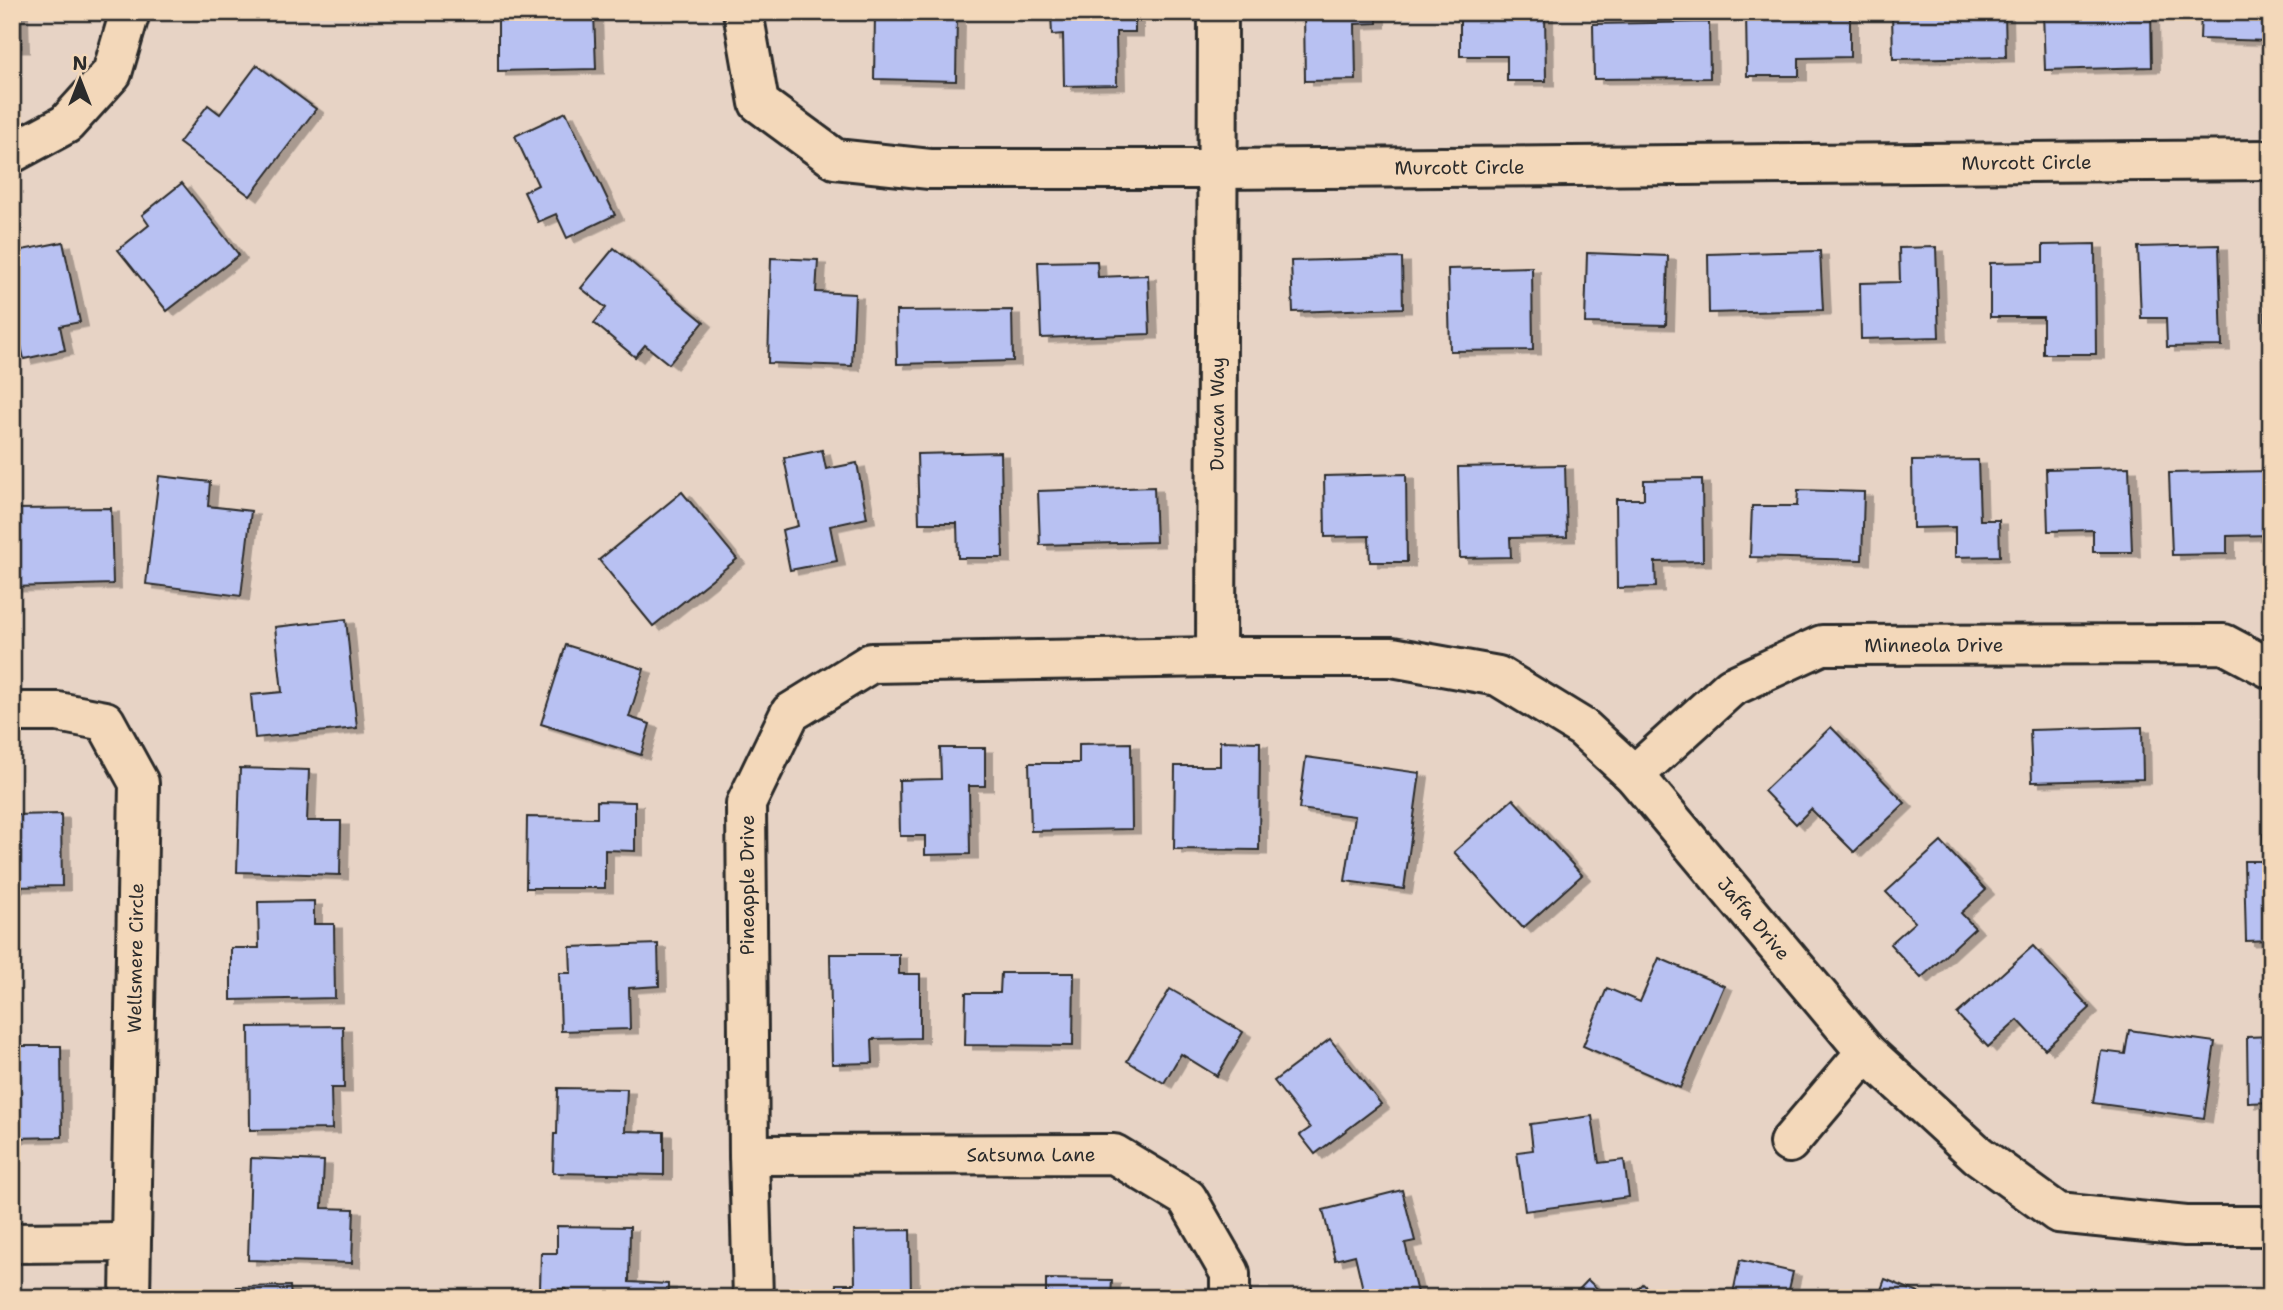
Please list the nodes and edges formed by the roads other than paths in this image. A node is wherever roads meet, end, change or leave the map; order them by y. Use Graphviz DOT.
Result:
graph roads {
  1 [pos="130,12"];
  2 [pos="743,12"];
  3 [pos="1218,12"];
  4 [pos="12,153"];
  5 [pos="2271,159"];
  6 [pos="1216,169"];
  7 [pos="1216,657"];
  8 [pos="2271,669"];
  9 [pos="12,712"];
  10 [pos="1634,775"];
  11 [pos="1866,1052"];
  12 [pos="1789,1143"];
  13 [pos="749,1156"];
  14 [pos="2271,1226"];
  15 [pos="129,1242"];
  16 [pos="12,1243"];
  17 [pos="130,1298"];
  18 [pos="753,1298"];
  19 [pos="1230,1298"];
  1 -- 4 [label="street"];
  2 -- 6 [label="street, Murcott Circle"];
  3 -- 6 [label="street, Duncan Way"];
  5 -- 6 [label="street, Murcott Circle"];
  6 -- 7 [label="street, Duncan Way"];
  7 -- 10 [label="street, Jaffa Drive"];
  7 -- 13 [label="street, Pineapple Drive"];
  8 -- 10 [label="street, Minneola Drive"];
  9 -- 15 [label="street, Wellsmere Circle"];
  10 -- 11 [label="street, Jaffa Drive"];
  11 -- 12 [label="street"];
  11 -- 14 [label="street, Jaffa Drive"];
  13 -- 18 [label="street, Pineapple Drive"];
  13 -- 19 [label="street, Satsuma Lane"];
  15 -- 16 [label="street"];
  15 -- 17 [label="street, Wellsmere Circle"];
}
